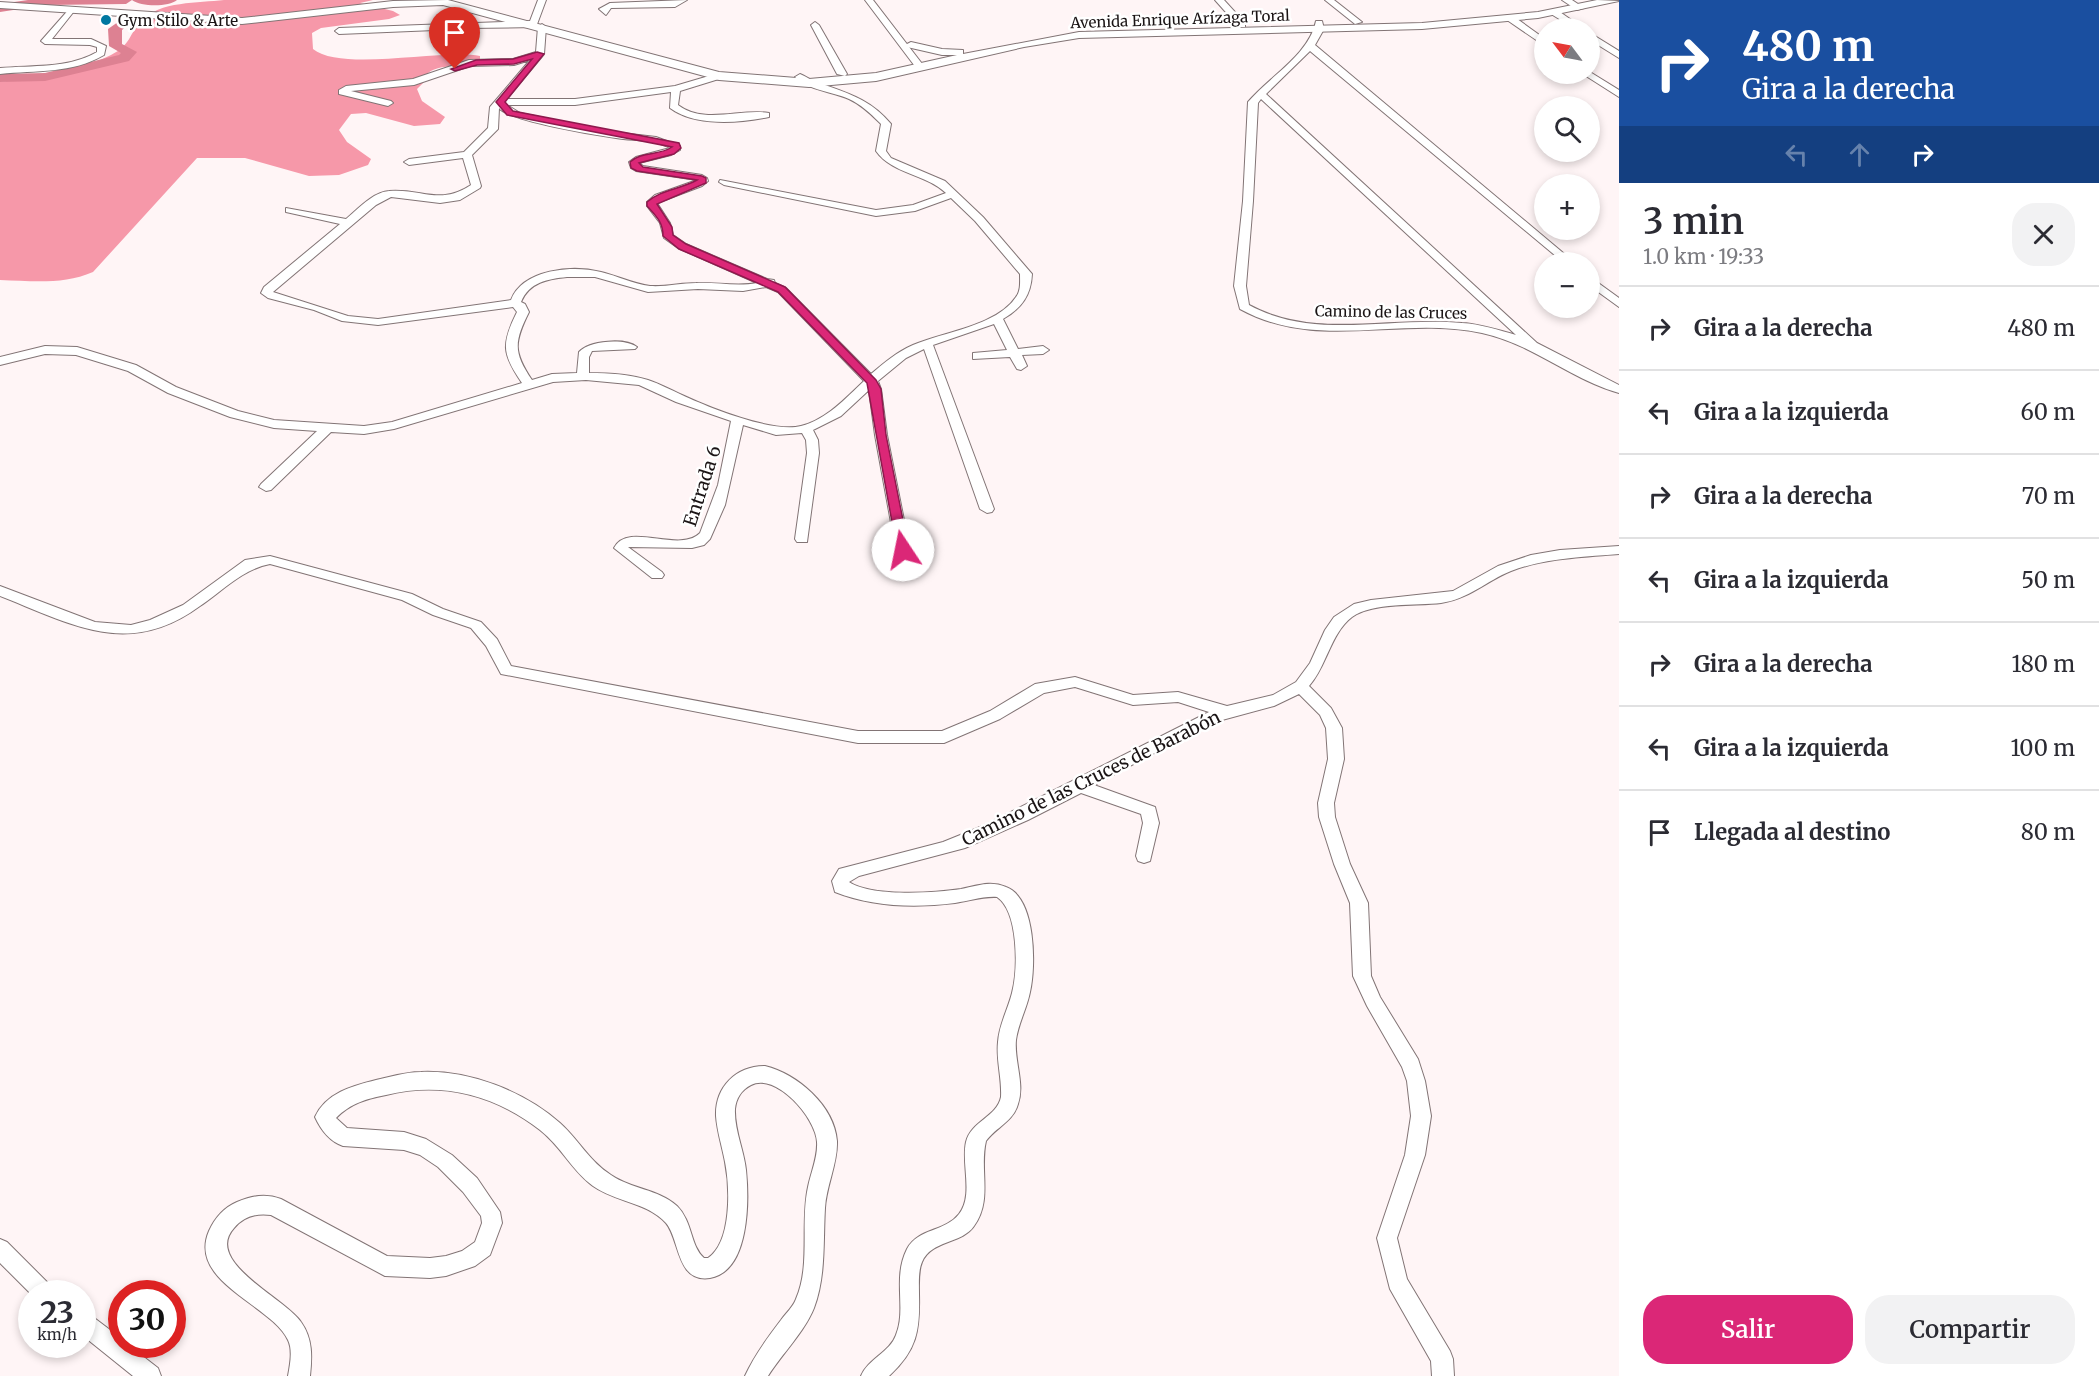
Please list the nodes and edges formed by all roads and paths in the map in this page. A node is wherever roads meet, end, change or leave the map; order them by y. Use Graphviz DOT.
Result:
graph roads {
  1 [pos="542,0"];
  2 [pos="683,0"];
  3 [pos="869,0"];
  4 [pos="879,0"];
  5 [pos="1219,0"];
  6 [pos="1329,0"];
  7 [pos="1614,0"];
  8 [pos="1576,3"];
  9 [pos="0,5"];
  10 [pos="71,10"];
  11 [pos="606,12"];
  12 [pos="1554,12"];
  13 [pos="1510,18"];
  14 [pos="1563,18"];
  15 [pos="1358,22"];
  16 [pos="534,25"];
  17 [pos="815,25"];
  18 [pos="1242,25"];
  19 [pos="1320,26"];
  20 [pos="464,27"];
  21 [pos="339,31"];
  22 [pos="1534,35"];
  23 [pos="1600,43"];
  24 [pos="911,45"];
  25 [pos="1310,46"];
  26 [pos="964,52"];
  27 [pos="447,54"];
  28 [pos="540,54"];
  29 [pos="644,54"];
  30 [pos="1619,55"];
  31 [pos="922,63"];
  32 [pos="0,71"];
  33 [pos="842,74"];
  34 [pos="719,76"];
  35 [pos="804,80"];
  36 [pos="1600,81"];
  37 [pos="676,89"];
  38 [pos="1261,94"];
  39 [pos="1619,94"];
  40 [pos="501,102"];
  41 [pos="388,104"];
  42 [pos="766,115"];
  43 [pos="467,154"];
  44 [pos="409,162"];
  45 [pos="724,182"];
  46 [pos="952,194"];
  47 [pos="290,210"];
  48 [pos="349,223"];
  49 [pos="1557,252"];
  50 [pos="770,282"];
  51 [pos="1600,288"];
  52 [pos="515,303"];
  53 [pos="1619,304"];
  54 [pos="996,318"];
  55 [pos="927,344"];
  56 [pos="631,347"];
  57 [pos="1535,347"];
  58 [pos="1043,350"];
  59 [pos="1014,352"];
  60 [pos="977,356"];
  61 [pos="0,361"];
  62 [pos="1021,366"];
  63 [pos="582,376"];
  64 [pos="872,382"];
  65 [pos="530,385"];
  66 [pos="1619,389"];
  67 [pos="738,419"];
  68 [pos="328,428"];
  69 [pos="807,429"];
  70 [pos="266,487"];
  71 [pos="987,509"];
  72 [pos="802,539"];
  73 [pos="903,550"];
  74 [pos="1619,550"];
  75 [pos="657,575"];
  76 [pos="0,591"];
  77 [pos="1300,687"];
  78 [pos="1228,712"];
  79 [pos="1082,786"];
  80 [pos="1144,856"];
  81 [pos="0,1249"];
  82 [pos="31,1280"];
  83 [pos="96,1332"];
  84 [pos="150,1376"];
  85 [pos="299,1376"];
  86 [pos="756,1376"];
  87 [pos="872,1376"];
  88 [pos="1443,1376"];
  1 -- 16 [label="street"];
  2 -- 11 [label="street"];
  3 -- 31 [label="street"];
  4 -- 24 [label="street"];
  5 -- 18 [label="street"];
  6 -- 15 [label="street"];
  7 -- 8 [label="main road, Avenida Enrique Arízaga Toral"];
  8 -- 12 [label="main road, Avenida Enrique Arízaga Toral"];
  8 -- 15 [label="main road, Avenida Enrique Arízaga Toral"];
  9 -- 10 [label="main road, Avenida Enrique Arízaga Toral"];
  10 -- 16 [label="main road, Avenida Enrique Arízaga Toral"];
  10 -- 32 [label="street"];
  12 -- 13 [label="main road, Avenida Enrique Arízaga Toral"];
  12 -- 14 [label="street"];
  13 -- 19 [label="main road, Avenida Enrique Arízaga Toral"];
  13 -- 22 [label="street"];
  15 -- 19 [label="main road, Avenida Enrique Arízaga Toral"];
  16 -- 20 [label="street"];
  16 -- 28 [label="street"];
  16 -- 29 [label="main road, Avenida Enrique Arízaga Toral"];
  17 -- 33 [label="street"];
  18 -- 19 [label="main road, Avenida Enrique Arízaga Toral"];
  18 -- 26 [label="main road, Avenida Enrique Arízaga Toral"];
  19 -- 25 [label="street, Camino de las Cruces"];
  19 -- 31 [label="main road, Avenida Enrique Arízaga Toral"];
  20 -- 21 [label="street"];
  20 -- 27 [label="street"];
  23 -- 30 [label="street"];
  24 -- 26 [label="main road"];
  24 -- 31 [label="street"];
  25 -- 38 [label="street, Camino de las Cruces"];
  25 -- 49 [label="street"];
  26 -- 31 [label="main road, Avenida Enrique Arízaga Toral"];
  28 -- 40 [label="street"];
  28 -- 41 [label="street"];
  29 -- 34 [label="main road, Avenida Enrique Arízaga Toral"];
  29 -- 35 [label="main road, Avenida Enrique Arízaga Toral"];
  31 -- 33 [label="main road, Avenida Enrique Arízaga Toral"];
  31 -- 35 [label="main road, Avenida Enrique Arízaga Toral"];
  33 -- 35 [label="main road, Avenida Enrique Arízaga Toral"];
  34 -- 35 [label="main road, Avenida Enrique Arízaga Toral"];
  34 -- 37 [label="street"];
  35 -- 46 [label="street"];
  36 -- 39 [label="street"];
  37 -- 40 [label="street"];
  37 -- 42 [label="street"];
  38 -- 57 [label="street"];
  38 -- 57 [label="street, Camino de las Cruces"];
  40 -- 43 [label="street"];
  40 -- 50 [label="street"];
  43 -- 44 [label="street"];
  43 -- 48 [label="street"];
  45 -- 46 [label="street"];
  46 -- 54 [label="street"];
  47 -- 48 [label="street"];
  48 -- 52 [label="street"];
  50 -- 52 [label="street"];
  50 -- 64 [label="street"];
  51 -- 53 [label="street"];
  52 -- 65 [label="street"];
  54 -- 55 [label="street"];
  54 -- 59 [label="street"];
  55 -- 64 [label="street"];
  55 -- 71 [label="street"];
  56 -- 63 [label="street"];
  57 -- 66 [label="street, Camino de las Cruces"];
  58 -- 59 [label="street"];
  59 -- 60 [label="street"];
  59 -- 62 [label="street"];
  61 -- 68 [label="street"];
  63 -- 65 [label="street"];
  63 -- 67 [label="street"];
  64 -- 69 [label="street"];
  64 -- 73 [label="street"];
  65 -- 68 [label="street"];
  67 -- 69 [label="street"];
  67 -- 75 [label="street, Entrada 6"];
  68 -- 70 [label="street"];
  69 -- 72 [label="street"];
  74 -- 77 [label="street, Camino de las Cruces de Barabón"];
  76 -- 78 [label="street"];
  77 -- 78 [label="street, Camino de las Cruces de Barabón"];
  77 -- 88 [label="street"];
  78 -- 79 [label="street, Camino de las Cruces de Barabón"];
  79 -- 80 [label="street"];
  79 -- 87 [label="street, Camino de las Cruces de Barabón"];
  81 -- 82 [label="street"];
  83 -- 84 [label="street"];
  85 -- 86 [label="street"];
}
